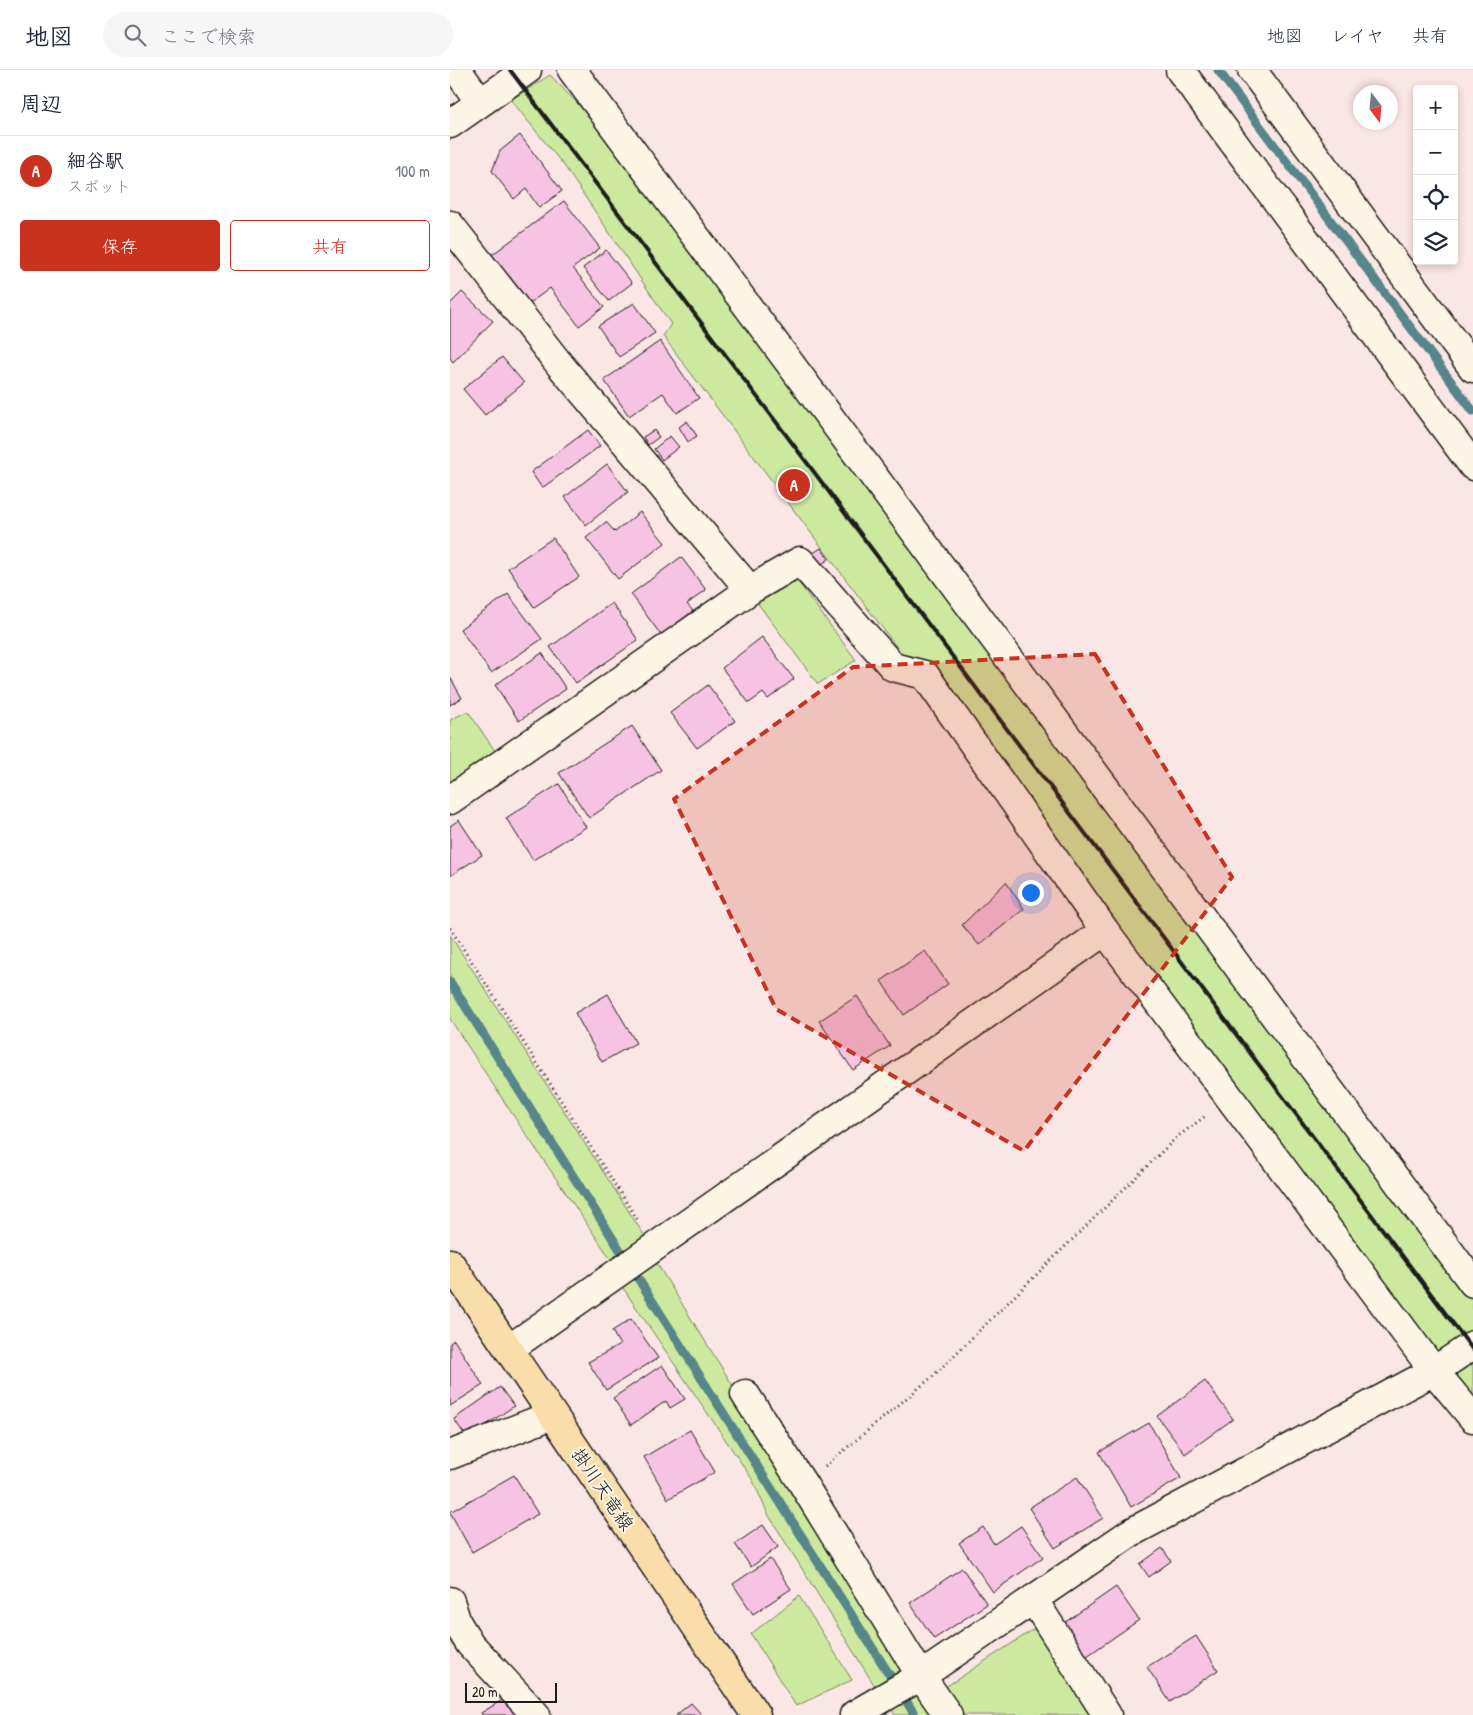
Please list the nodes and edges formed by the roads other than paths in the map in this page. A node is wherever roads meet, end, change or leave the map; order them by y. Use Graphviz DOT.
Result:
graph roads {
  1 [pos="457,70"];
  2 [pos="527,70"];
  3 [pos="572,70"];
  4 [pos="1180,70"];
  5 [pos="1252,70"];
  6 [pos="480,102"];
  7 [pos="450,124"];
  8 [pos="450,225"];
  9 [pos="1473,368"];
  10 [pos="1473,466"];
  11 [pos="750,590"];
  12 [pos="450,800"];
  13 [pos="1105,931"];
  14 [pos="450,1263"];
  15 [pos="1473,1283"];
  16 [pos="1473,1345"];
  17 [pos="508,1349"];
  18 [pos="1434,1371"];
  19 [pos="745,1394"];
  20 [pos="552,1415"];
  21 [pos="1473,1418"];
  22 [pos="450,1455"];
  23 [pos="1033,1599"];
  24 [pos="450,1601"];
  25 [pos="918,1678"];
  26 [pos="536,1715"];
  27 [pos="756,1715"];
  28 [pos="854,1715"];
  29 [pos="948,1715"];
  30 [pos="1106,1715"];
  1 -- 6 [label="street"];
  2 -- 6 [label="street"];
  3 -- 15 [label="street"];
  4 -- 10 [label="street"];
  5 -- 9 [label="street"];
  6 -- 7 [label="street"];
  8 -- 11 [label="street"];
  11 -- 12 [label="street"];
  11 -- 13 [label="street"];
  13 -- 17 [label="street"];
  13 -- 18 [label="street"];
  14 -- 17 [label="main road, 掛川天竜線"];
  16 -- 18 [label="street"];
  17 -- 20 [label="main road, 掛川天竜線"];
  18 -- 21 [label="street"];
  18 -- 23 [label="street"];
  19 -- 25 [label="street"];
  20 -- 22 [label="street"];
  20 -- 27 [label="main road, 掛川天竜線"];
  23 -- 25 [label="street"];
  23 -- 30 [label="street"];
  24 -- 26 [label="street"];
  25 -- 28 [label="street"];
  25 -- 29 [label="street"];
}
